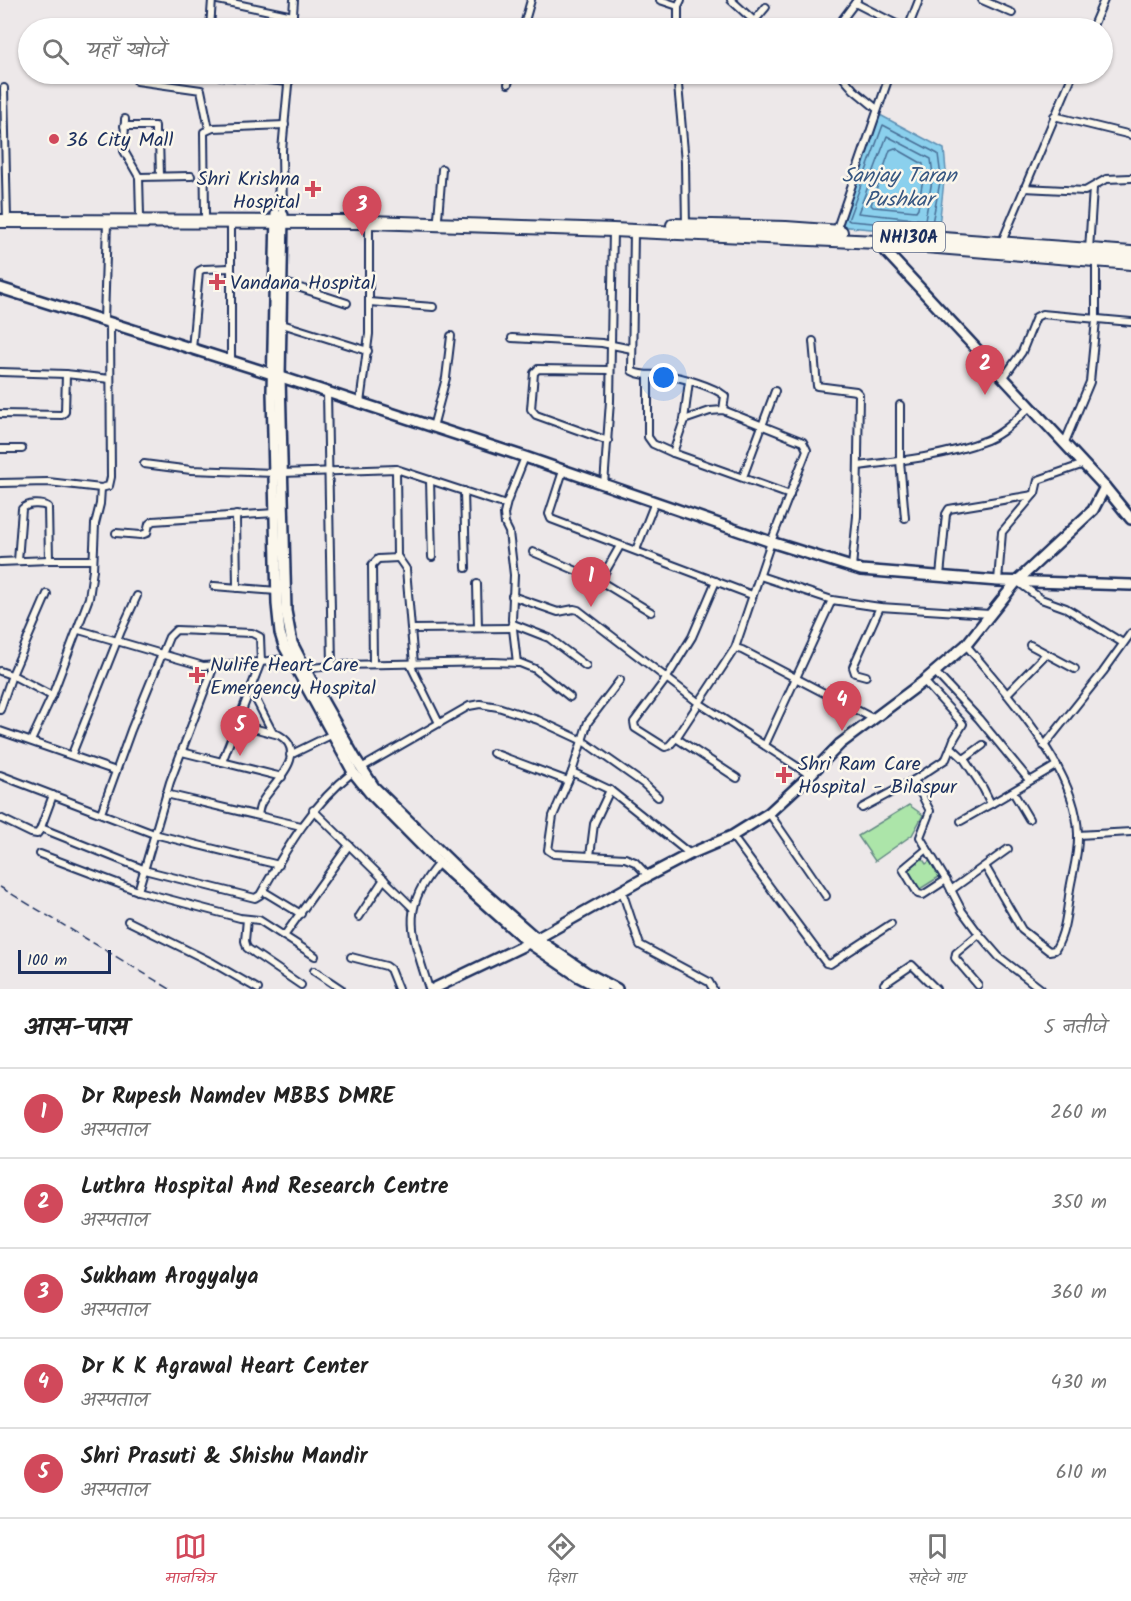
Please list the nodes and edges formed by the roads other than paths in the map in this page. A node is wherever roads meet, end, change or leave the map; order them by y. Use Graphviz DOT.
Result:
graph roads {
  1 [pos="212,0"];
  2 [pos="218,0"];
  3 [pos="294,0"];
  4 [pos="531,0"];
  5 [pos="660,0"];
  6 [pos="731,0"];
  7 [pos="982,0"];
  8 [pos="1104,0"];
  9 [pos="856,2"];
  10 [pos="680,3"];
  11 [pos="918,3"];
  12 [pos="766,7"];
  13 [pos="1012,13"];
  14 [pos="293,16"];
  15 [pos="211,18"];
  16 [pos="526,18"];
  17 [pos="679,18"];
  18 [pos="751,18"];
  19 [pos="755,18"];
  20 [pos="844,18"];
  21 [pos="887,18"];
  22 [pos="911,18"];
  23 [pos="1096,18"];
  24 [pos="158,84"];
  25 [pos="289,84"];
  26 [pos="678,84"];
  27 [pos="849,84"];
  28 [pos="886,84"];
  29 [pos="1068,84"];
  30 [pos="4,88"];
  31 [pos="877,109"];
  32 [pos="1054,116"];
  33 [pos="125,119"];
  34 [pos="285,125"];
  35 [pos="124,126"];
  36 [pos="208,129"];
  37 [pos="1131,135"];
  38 [pos="442,169"];
  39 [pos="160,176"];
  40 [pos="191,176"];
  41 [pos="139,177"];
  42 [pos="1131,178"];
  43 [pos="1024,188"];
  44 [pos="1093,188"];
  45 [pos="205,215"];
  46 [pos="136,217"];
  47 [pos="4,218"];
  48 [pos="280,218"];
  49 [pos="438,218"];
  50 [pos="107,222"];
  51 [pos="231,222"];
  52 [pos="369,222"];
  53 [pos="491,223"];
  54 [pos="613,230"];
  55 [pos="686,230"];
  56 [pos="634,231"];
  57 [pos="837,231"];
  58 [pos="878,242"];
  59 [pos="1001,244"];
  60 [pos="1131,253"];
  61 [pos="1092,255"];
  62 [pos="1131,263"];
  63 [pos="231,268"];
  64 [pos="282,282"];
  65 [pos="0,288"];
  66 [pos="369,302"];
  67 [pos="347,303"];
  68 [pos="433,307"];
  69 [pos="1096,320"];
  70 [pos="107,322"];
  71 [pos="1131,322"];
  72 [pos="282,324"];
  73 [pos="451,336"];
  74 [pos="512,338"];
  75 [pos="813,341"];
  76 [pos="610,344"];
  77 [pos="192,349"];
  78 [pos="632,349"];
  79 [pos="368,351"];
  80 [pos="231,361"];
  81 [pos="609,370"];
  82 [pos="0,372"];
  83 [pos="66,374"];
  84 [pos="276,375"];
  85 [pos="648,375"];
  86 [pos="1005,377"];
  87 [pos="110,379"];
  88 [pos="689,381"];
  89 [pos="775,391"];
  90 [pos="327,392"];
  91 [pos="360,403"];
  92 [pos="900,405"];
  93 [pos="1031,406"];
  94 [pos="723,410"];
  95 [pos="0,414"];
  96 [pos="684,420"];
  97 [pos="762,426"];
  98 [pos="433,427"];
  99 [pos="608,441"];
  100 [pos="1065,442"];
  101 [pos="0,448"];
  102 [pos="22,449"];
  103 [pos="673,453"];
  104 [pos="525,457"];
  105 [pos="900,461"];
  106 [pos="144,464"];
  107 [pos="1084,464"];
  108 [pos="858,466"];
  109 [pos="396,469"];
  110 [pos="563,471"];
  111 [pos="328,472"];
  112 [pos="278,473"];
  113 [pos="743,477"];
  114 [pos="430,480"];
  115 [pos="0,483"];
  116 [pos="604,484"];
  117 [pos="1105,487"];
  118 [pos="101,488"];
  119 [pos="464,491"];
  120 [pos="790,495"];
  121 [pos="1033,495"];
  122 [pos="655,502"];
  123 [pos="506,505"];
  124 [pos="275,513"];
  125 [pos="236,515"];
  126 [pos="905,518"];
  127 [pos="1131,519"];
  128 [pos="116,533"];
  129 [pos="771,542"];
  130 [pos="620,546"];
  131 [pos="636,550"];
  132 [pos="533,552"];
  133 [pos="432,557"];
  134 [pos="398,558"];
  135 [pos="49,560"];
  136 [pos="93,560"];
  137 [pos="18,561"];
  138 [pos="0,562"];
  139 [pos="852,567"];
  140 [pos="466,568"];
  141 [pos="760,576"];
  142 [pos="940,576"];
  143 [pos="600,581"];
  144 [pos="716,581"];
  145 [pos="998,581"];
  146 [pos="1017,581"];
  147 [pos="477,584"];
  148 [pos="1131,585"];
  149 [pos="214,586"];
  150 [pos="237,588"];
  151 [pos="277,591"];
  152 [pos="47,594"];
  153 [pos="752,595"];
  154 [pos="137,596"];
  155 [pos="512,596"];
  156 [pos="832,600"];
  157 [pos="880,607"];
  158 [pos="651,612"];
  159 [pos="990,615"];
  160 [pos="513,626"];
  161 [pos="478,628"];
  162 [pos="412,629"];
  163 [pos="79,630"];
  164 [pos="1131,633"];
  165 [pos="117,642"];
  166 [pos="1124,643"];
  167 [pos="966,645"];
  168 [pos="1030,645"];
  169 [pos="735,648"];
  170 [pos="162,654"];
  171 [pos="1046,654"];
  172 [pos="294,658"];
  173 [pos="261,662"];
  174 [pos="517,663"];
  175 [pos="373,664"];
  176 [pos="412,664"];
  177 [pos="332,665"];
  178 [pos="214,666"];
  179 [pos="586,666"];
  180 [pos="300,669"];
  181 [pos="1075,669"];
  182 [pos="0,671"];
  183 [pos="935,672"];
  184 [pos="12,675"];
  185 [pos="866,676"];
  186 [pos="797,678"];
  187 [pos="666,679"];
  188 [pos="620,680"];
  189 [pos="924,681"];
  190 [pos="251,690"];
  191 [pos="1007,694"];
  192 [pos="52,696"];
  193 [pos="570,697"];
  194 [pos="699,703"];
  195 [pos="0,710"];
  196 [pos="874,719"];
  197 [pos="439,723"];
  198 [pos="238,724"];
  199 [pos="2,731"];
  200 [pos="273,733"];
  201 [pos="333,734"];
  202 [pos="676,738"];
  203 [pos="0,739"];
  204 [pos="31,741"];
  205 [pos="583,741"];
  206 [pos="983,744"];
  207 [pos="765,745"];
  208 [pos="1044,746"];
  209 [pos="951,747"];
  210 [pos="182,752"];
  211 [pos="493,753"];
  212 [pos="72,754"];
  213 [pos="290,754"];
  214 [pos="964,759"];
  215 [pos="222,762"];
  216 [pos="1057,765"];
  217 [pos="357,770"];
  218 [pos="116,771"];
  219 [pos="572,772"];
  220 [pos="0,775"];
  221 [pos="810,775"];
  222 [pos="282,777"];
  223 [pos="736,778"];
  224 [pos="568,780"];
  225 [pos="914,780"];
  226 [pos="1029,780"];
  227 [pos="610,790"];
  228 [pos="1013,792"];
  229 [pos="166,794"];
  230 [pos="53,795"];
  231 [pos="658,797"];
  232 [pos="991,804"];
  233 [pos="862,808"];
  234 [pos="313,810"];
  235 [pos="101,813"];
  236 [pos="769,813"];
  237 [pos="258,815"];
  238 [pos="0,818"];
  239 [pos="1029,819"];
  240 [pos="962,821"];
  241 [pos="301,826"];
  242 [pos="41,828"];
  243 [pos="1131,832"];
  244 [pos="154,834"];
  245 [pos="1078,835"];
  246 [pos="732,836"];
  247 [pos="349,845"];
  248 [pos="927,849"];
  249 [pos="1008,849"];
  250 [pos="40,854"];
  251 [pos="690,854"];
  252 [pos="591,856"];
  253 [pos="439,862"];
  254 [pos="279,864"];
  255 [pos="985,866"];
  256 [pos="145,869"];
  257 [pos="648,876"];
  258 [pos="384,879"];
  259 [pos="946,880"];
  260 [pos="951,890"];
  261 [pos="138,891"];
  262 [pos="262,891"];
  263 [pos="622,891"];
  264 [pos="826,896"];
  265 [pos="413,908"];
  266 [pos="300,914"];
  267 [pos="359,917"];
  268 [pos="247,919"];
  269 [pos="128,921"];
  270 [pos="891,924"];
  271 [pos="979,934"];
  272 [pos="284,936"];
  273 [pos="533,941"];
  274 [pos="315,956"];
  275 [pos="351,957"];
  276 [pos="314,971"];
  277 [pos="884,984"];
  278 [pos="302,985"];
  279 [pos="978,985"];
  280 [pos="258,989"];
  281 [pos="341,989"];
  282 [pos="398,989"];
  283 [pos="431,989"];
  284 [pos="602,989"];
  285 [pos="617,989"];
  286 [pos="713,989"];
  287 [pos="936,989"];
  288 [pos="1041,989"];
  1 -- 15 [label="street"];
  2 -- 14 [label="street"];
  3 -- 14 [label="street"];
  4 -- 16 [label="street"];
  5 -- 10 [label="street"];
  6 -- 18 [label="street"];
  7 -- 13 [label="street"];
  8 -- 23 [label="street"];
  9 -- 20 [label="street"];
  9 -- 21 [label="street"];
  10 -- 17 [label="street"];
  11 -- 22 [label="street"];
  12 -- 19 [label="street"];
  24 -- 36 [label="street"];
  25 -- 34 [label="street"];
  26 -- 55 [label="street"];
  27 -- 31 [label="street"];
  28 -- 31 [label="street"];
  29 -- 32 [label="street"];
  30 -- 47 [label="street"];
  31 -- 57 [label="street"];
  32 -- 37 [label="street"];
  32 -- 43 [label="street"];
  33 -- 35 [label="street"];
  34 -- 36 [label="street"];
  34 -- 48 [label="street"];
  35 -- 39 [label="street"];
  35 -- 41 [label="street"];
  36 -- 45 [label="street"];
  38 -- 49 [label="street"];
  39 -- 40 [label="street"];
  39 -- 41 [label="street"];
  41 -- 46 [label="street"];
  42 -- 44 [label="street"];
  43 -- 44 [label="street"];
  43 -- 59 [label="street"];
  44 -- 61 [label="street"];
  45 -- 46 [label="highway, NH130A"];
  45 -- 48 [label="highway, NH130A"];
  46 -- 47 [label="highway, NH130A"];
  46 -- 50 [label="highway, NH130A"];
  46 -- 51 [label="highway, NH130A"];
  47 -- 50 [label="highway, NH130A"];
  48 -- 49 [label="highway, NH130A"];
  48 -- 51 [label="highway, NH130A"];
  48 -- 52 [label="highway, NH130A"];
  48 -- 64 [label="street"];
  48 -- 84 [label="street"];
  49 -- 53 [label="highway, NH130A"];
  50 -- 70 [label="street"];
  51 -- 63 [label="street"];
  52 -- 53 [label="highway, NH130A"];
  52 -- 66 [label="street"];
  53 -- 54 [label="highway, NH130A"];
  53 -- 55 [label="highway, NH130A"];
  54 -- 56 [label="highway, NH130A"];
  54 -- 76 [label="street"];
  55 -- 56 [label="highway, NH130A"];
  55 -- 57 [label="highway, NH130A"];
  55 -- 58 [label="highway, NH130A"];
  56 -- 78 [label="street"];
  57 -- 59 [label="highway, NH130A"];
  58 -- 61 [label="highway, NH130A"];
  58 -- 86 [label="street"];
  59 -- 61 [label="highway, NH130A"];
  60 -- 61 [label="highway, NH130A"];
  61 -- 62 [label="highway, NH130A"];
  61 -- 69 [label="street"];
  63 -- 77 [label="street"];
  63 -- 80 [label="street"];
  64 -- 67 [label="street"];
  64 -- 72 [label="street"];
  65 -- 70 [label="street"];
  66 -- 68 [label="street"];
  66 -- 79 [label="street"];
  69 -- 71 [label="street"];
  69 -- 86 [label="street"];
  69 -- 100 [label="street"];
  70 -- 77 [label="street"];
  70 -- 87 [label="street"];
  72 -- 79 [label="street"];
  72 -- 84 [label="street"];
  73 -- 98 [label="street"];
  74 -- 76 [label="street"];
  75 -- 108 [label="street"];
  76 -- 78 [label="street"];
  76 -- 81 [label="street"];
  77 -- 80 [label="street"];
  78 -- 85 [label="street"];
  79 -- 91 [label="street"];
  80 -- 84 [label="street"];
  81 -- 99 [label="street"];
  81 -- 99 [label="street"];
  82 -- 83 [label="street"];
  83 -- 87 [label="street"];
  83 -- 95 [label="street"];
  84 -- 90 [label="street"];
  84 -- 112 [label="street"];
  85 -- 88 [label="street"];
  85 -- 103 [label="street"];
  86 -- 93 [label="street"];
  87 -- 118 [label="street"];
  88 -- 94 [label="street"];
  88 -- 96 [label="street"];
  89 -- 97 [label="street"];
  90 -- 91 [label="street"];
  90 -- 111 [label="street"];
  91 -- 98 [label="street"];
  92 -- 105 [label="street"];
  93 -- 100 [label="street"];
  93 -- 105 [label="street"];
  94 -- 96 [label="street"];
  94 -- 97 [label="street"];
  96 -- 103 [label="street"];
  97 -- 113 [label="street"];
  97 -- 120 [label="street"];
  98 -- 104 [label="street"];
  99 -- 116 [label="street"];
  100 -- 107 [label="street"];
  101 -- 102 [label="street"];
  103 -- 113 [label="street"];
  104 -- 110 [label="street"];
  104 -- 123 [label="street"];
  105 -- 108 [label="street"];
  105 -- 126 [label="street"];
  106 -- 112 [label="street"];
  107 -- 117 [label="street"];
  107 -- 121 [label="street"];
  108 -- 139 [label="street"];
  109 -- 111 [label="street"];
  109 -- 114 [label="street"];
  109 -- 134 [label="street"];
  110 -- 116 [label="street"];
  110 -- 130 [label="street"];
  111 -- 112 [label="street"];
  111 -- 177 [label="street"];
  112 -- 124 [label="street"];
  112 -- 172 [label="street"];
  113 -- 120 [label="street"];
  114 -- 119 [label="street"];
  114 -- 133 [label="street"];
  115 -- 118 [label="street"];
  116 -- 122 [label="street"];
  117 -- 127 [label="street"];
  117 -- 146 [label="street"];
  118 -- 136 [label="street"];
  119 -- 123 [label="street"];
  119 -- 140 [label="street"];
  120 -- 129 [label="street"];
  121 -- 142 [label="street"];
  121 -- 145 [label="street"];
  122 -- 129 [label="street"];
  122 -- 131 [label="street"];
  123 -- 155 [label="street"];
  124 -- 125 [label="street"];
  124 -- 151 [label="street"];
  125 -- 128 [label="street"];
  125 -- 150 [label="street"];
  129 -- 139 [label="street"];
  129 -- 141 [label="street"];
  130 -- 131 [label="street"];
  130 -- 143 [label="street"];
  131 -- 144 [label="street"];
  132 -- 143 [label="street"];
  134 -- 162 [label="street"];
  134 -- 175 [label="street"];
  135 -- 136 [label="street"];
  135 -- 137 [label="street"];
  135 -- 137 [label="street"];
  136 -- 163 [label="street"];
  137 -- 138 [label="street"];
  139 -- 142 [label="street"];
  141 -- 153 [label="street"];
  141 -- 156 [label="street"];
  142 -- 145 [label="street"];
  143 -- 158 [label="street"];
  144 -- 153 [label="street"];
  144 -- 187 [label="street"];
  145 -- 146 [label="street"];
  146 -- 148 [label="street"];
  146 -- 159 [label="street"];
  146 -- 166 [label="street"];
  147 -- 161 [label="street"];
  149 -- 150 [label="street"];
  150 -- 151 [label="street"];
  151 -- 172 [label="street"];
  152 -- 184 [label="street"];
  153 -- 169 [label="street"];
  154 -- 165 [label="street"];
  155 -- 160 [label="street"];
  155 -- 187 [label="street"];
  156 -- 157 [label="street"];
  156 -- 186 [label="street"];
  157 -- 159 [label="street"];
  157 -- 185 [label="street"];
  159 -- 167 [label="street"];
  160 -- 161 [label="street"];
  160 -- 174 [label="street"];
  160 -- 179 [label="street"];
  161 -- 162 [label="street"];
  162 -- 176 [label="street"];
  163 -- 165 [label="street"];
  163 -- 192 [label="street"];
  164 -- 166 [label="street"];
  165 -- 170 [label="street"];
  165 -- 212 [label="street"];
  166 -- 208 [label="street"];
  167 -- 183 [label="street"];
  167 -- 191 [label="street"];
  168 -- 171 [label="street"];
  169 -- 186 [label="street"];
  169 -- 194 [label="street"];
  170 -- 173 [label="street"];
  170 -- 178 [label="street"];
  170 -- 218 [label="street"];
  171 -- 181 [label="street"];
  171 -- 191 [label="street"];
  172 -- 173 [label="street"];
  172 -- 180 [label="street"];
  173 -- 178 [label="street"];
  173 -- 190 [label="street"];
  174 -- 176 [label="street"];
  174 -- 193 [label="street"];
  175 -- 176 [label="street"];
  175 -- 177 [label="street"];
  176 -- 197 [label="street"];
  177 -- 180 [label="street"];
  178 -- 210 [label="street"];
  180 -- 201 [label="street"];
  180 -- 217 [label="street"];
  182 -- 184 [label="street"];
  183 -- 189 [label="street"];
  183 -- 226 [label="street"];
  184 -- 192 [label="street"];
  184 -- 195 [label="street"];
  186 -- 196 [label="street"];
  186 -- 207 [label="street"];
  187 -- 194 [label="street"];
  187 -- 202 [label="street"];
  188 -- 205 [label="street"];
  189 -- 196 [label="street"];
  189 -- 209 [label="street"];
  190 -- 198 [label="street"];
  190 -- 200 [label="street"];
  191 -- 208 [label="street"];
  192 -- 204 [label="street"];
  194 -- 202 [label="street"];
  194 -- 207 [label="street"];
  196 -- 221 [label="street"];
  197 -- 205 [label="street"];
  197 -- 217 [label="street"];
  198 -- 200 [label="street"];
  198 -- 215 [label="street"];
  199 -- 203 [label="street"];
  199 -- 204 [label="street"];
  200 -- 213 [label="street"];
  201 -- 213 [label="street"];
  201 -- 217 [label="street"];
  202 -- 223 [label="street"];
  204 -- 212 [label="street"];
  205 -- 219 [label="street"];
  205 -- 231 [label="street"];
  206 -- 214 [label="street"];
  207 -- 221 [label="street"];
  208 -- 216 [label="street"];
  209 -- 214 [label="street"];
  209 -- 225 [label="street"];
  210 -- 215 [label="street"];
  210 -- 229 [label="street"];
  211 -- 224 [label="street"];
  212 -- 218 [label="street"];
  213 -- 222 [label="street"];
  214 -- 232 [label="street"];
  215 -- 222 [label="street"];
  216 -- 226 [label="street"];
  216 -- 245 [label="street"];
  217 -- 234 [label="street"];
  217 -- 253 [label="street"];
  217 -- 273 [label="street"];
  218 -- 235 [label="street"];
  219 -- 224 [label="street"];
  219 -- 227 [label="street"];
  220 -- 230 [label="street"];
  221 -- 236 [label="street"];
  222 -- 237 [label="street"];
  224 -- 252 [label="street"];
  225 -- 233 [label="street"];
  225 -- 248 [label="street"];
  226 -- 228 [label="street"];
  227 -- 251 [label="street"];
  227 -- 252 [label="street"];
  228 -- 232 [label="street"];
  228 -- 239 [label="street"];
  229 -- 237 [label="street"];
  229 -- 244 [label="street"];
  230 -- 235 [label="street"];
  230 -- 242 [label="street"];
  232 -- 240 [label="street"];
  234 -- 241 [label="street"];
  234 -- 247 [label="street"];
  235 -- 244 [label="street"];
  236 -- 246 [label="street"];
  236 -- 264 [label="street"];
  237 -- 241 [label="street"];
  238 -- 242 [label="street"];
  241 -- 254 [label="street"];
  242 -- 256 [label="street"];
  243 -- 245 [label="street"];
  244 -- 254 [label="street"];
  244 -- 256 [label="street"];
  245 -- 255 [label="street"];
  246 -- 251 [label="street"];
  246 -- 270 [label="street"];
  247 -- 258 [label="street"];
  247 -- 266 [label="street"];
  248 -- 259 [label="street"];
  248 -- 259 [label="street"];
  249 -- 255 [label="street"];
  250 -- 261 [label="street"];
  251 -- 257 [label="street"];
  252 -- 257 [label="street"];
  253 -- 265 [label="street"];
  253 -- 273 [label="street"];
  254 -- 262 [label="street"];
  255 -- 260 [label="street"];
  256 -- 261 [label="street"];
  256 -- 262 [label="street"];
  257 -- 263 [label="street"];
  258 -- 265 [label="street"];
  258 -- 267 [label="street"];
  259 -- 260 [label="street"];
  260 -- 271 [label="street"];
  261 -- 268 [label="street"];
  262 -- 266 [label="street"];
  263 -- 273 [label="street"];
  263 -- 286 [label="street"];
  265 -- 283 [label="street"];
  266 -- 272 [label="street"];
  268 -- 272 [label="street"];
  268 -- 278 [label="street"];
  269 -- 280 [label="street"];
  271 -- 279 [label="street"];
  271 -- 288 [label="street"];
  272 -- 274 [label="street"];
  273 -- 283 [label="street"];
  273 -- 284 [label="street"];
  273 -- 285 [label="street"];
  275 -- 282 [label="street"];
  276 -- 281 [label="street"];
  277 -- 287 [label="street"];
}
